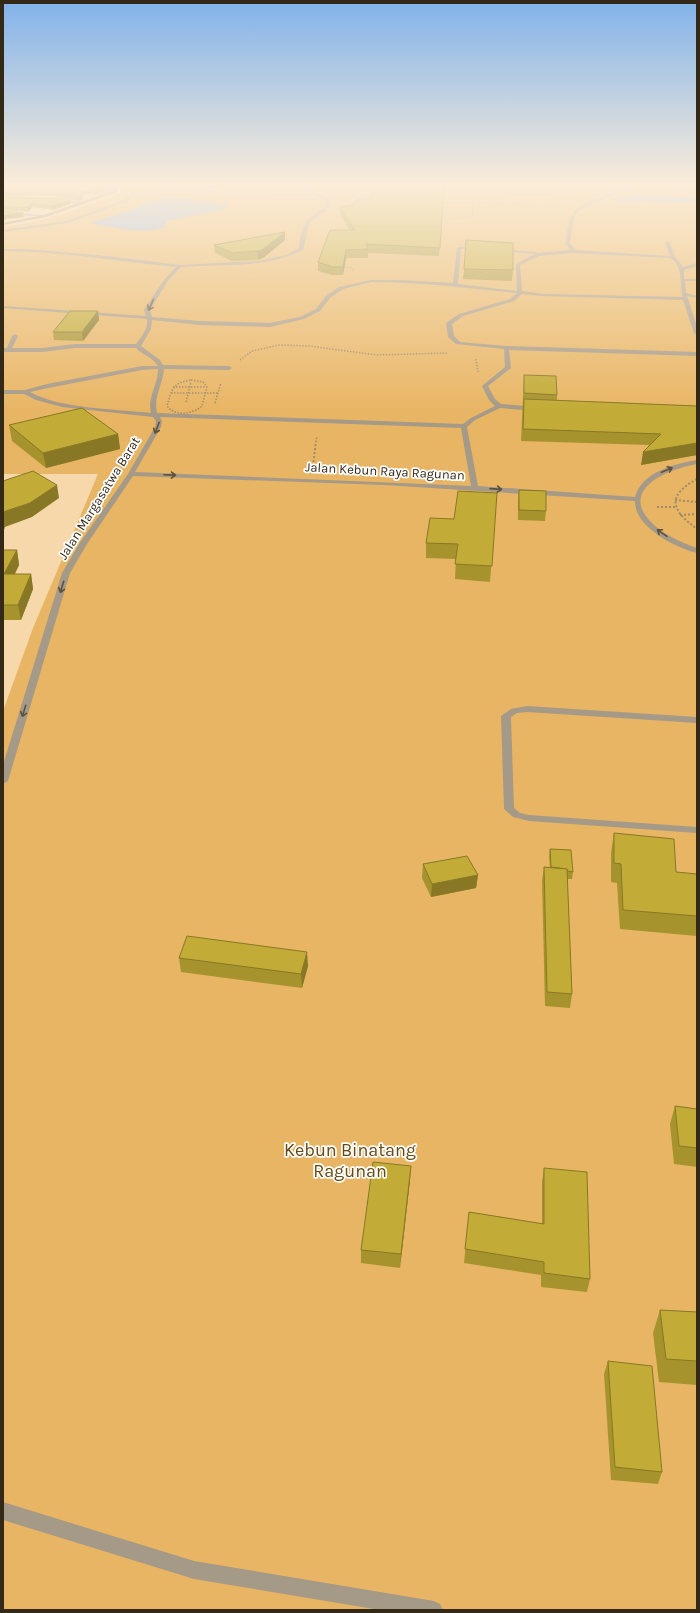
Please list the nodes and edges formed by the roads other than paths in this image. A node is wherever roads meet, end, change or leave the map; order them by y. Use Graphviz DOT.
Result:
graph roads {
  1 [pos="125,259"];
  2 [pos="270,259"];
  3 [pos="458,259"];
  4 [pos="524,259"];
  5 [pos="677,259"];
  6 [pos="697,264"];
  7 [pos="180,266"];
  8 [pos="682,269"];
  9 [pos="682,280"];
  10 [pos="697,280"];
  11 [pos="455,285"];
  12 [pos="520,293"];
  13 [pos="685,297"];
  14 [pos="697,297"];
  15 [pos="3,307"];
  16 [pos="151,318"];
  17 [pos="697,333"];
  18 [pos="15,336"];
  19 [pos="138,346"];
  20 [pos="506,348"];
  21 [pos="6,350"];
  22 [pos="697,354"];
  23 [pos="161,367"];
  24 [pos="230,368"];
  25 [pos="3,392"];
  26 [pos="25,392"];
  27 [pos="499,406"];
  28 [pos="540,409"];
  29 [pos="155,415"];
  30 [pos="464,426"];
  31 [pos="697,462"];
  32 [pos="131,474"];
  33 [pos="475,488"];
  34 [pos="637,499"];
  35 [pos="697,551"];
  36 [pos="697,720"];
  37 [pos="3,781"];
  38 [pos="697,830"];
  39 [pos="3,1511"];
  40 [pos="434,1610"];
  1 -- 7 [label="street"];
  2 -- 7 [label="street"];
  3 -- 11 [label="street"];
  4 -- 12 [label="street"];
  5 -- 8 [label="street"];
  6 -- 8 [label="street"];
  7 -- 16 [label="street, one-way"];
  8 -- 9 [label="street"];
  9 -- 10 [label="street"];
  9 -- 13 [label="street"];
  11 -- 12 [label="street"];
  11 -- 16 [label="street"];
  12 -- 13 [label="street"];
  12 -- 20 [label="street"];
  13 -- 14 [label="street"];
  13 -- 17 [label="street"];
  15 -- 16 [label="street"];
  16 -- 19 [label="street"];
  18 -- 21 [label="street"];
  19 -- 21 [label="street"];
  19 -- 23 [label="street"];
  20 -- 22 [label="street"];
  20 -- 27 [label="street"];
  23 -- 24 [label="street"];
  23 -- 26 [label="street, Jalan Margasatwa Barat"];
  23 -- 29 [label="street, Jalan Margasatwa Barat"];
  25 -- 26 [label="street, Jalan Margasatwa Barat"];
  26 -- 29 [label="street, Jalan Margasatwa Barat"];
  27 -- 28 [label="street"];
  27 -- 30 [label="street"];
  29 -- 30 [label="street"];
  29 -- 32 [label="street, Jalan Margasatwa Barat, one-way"];
  30 -- 33 [label="street"];
  34 -- 31 [label="street, one-way"];
  32 -- 33 [label="street, Jalan Kebun Raya Ragunan, one-way"];
  32 -- 37 [label="street, Jalan Margasatwa Barat, one-way"];
  33 -- 34 [label="street, Jalan Kebun Raya Ragunan, one-way"];
  35 -- 34 [label="street, one-way"];
  36 -- 38 [label="street"];
  39 -- 40 [label="street"];
}
